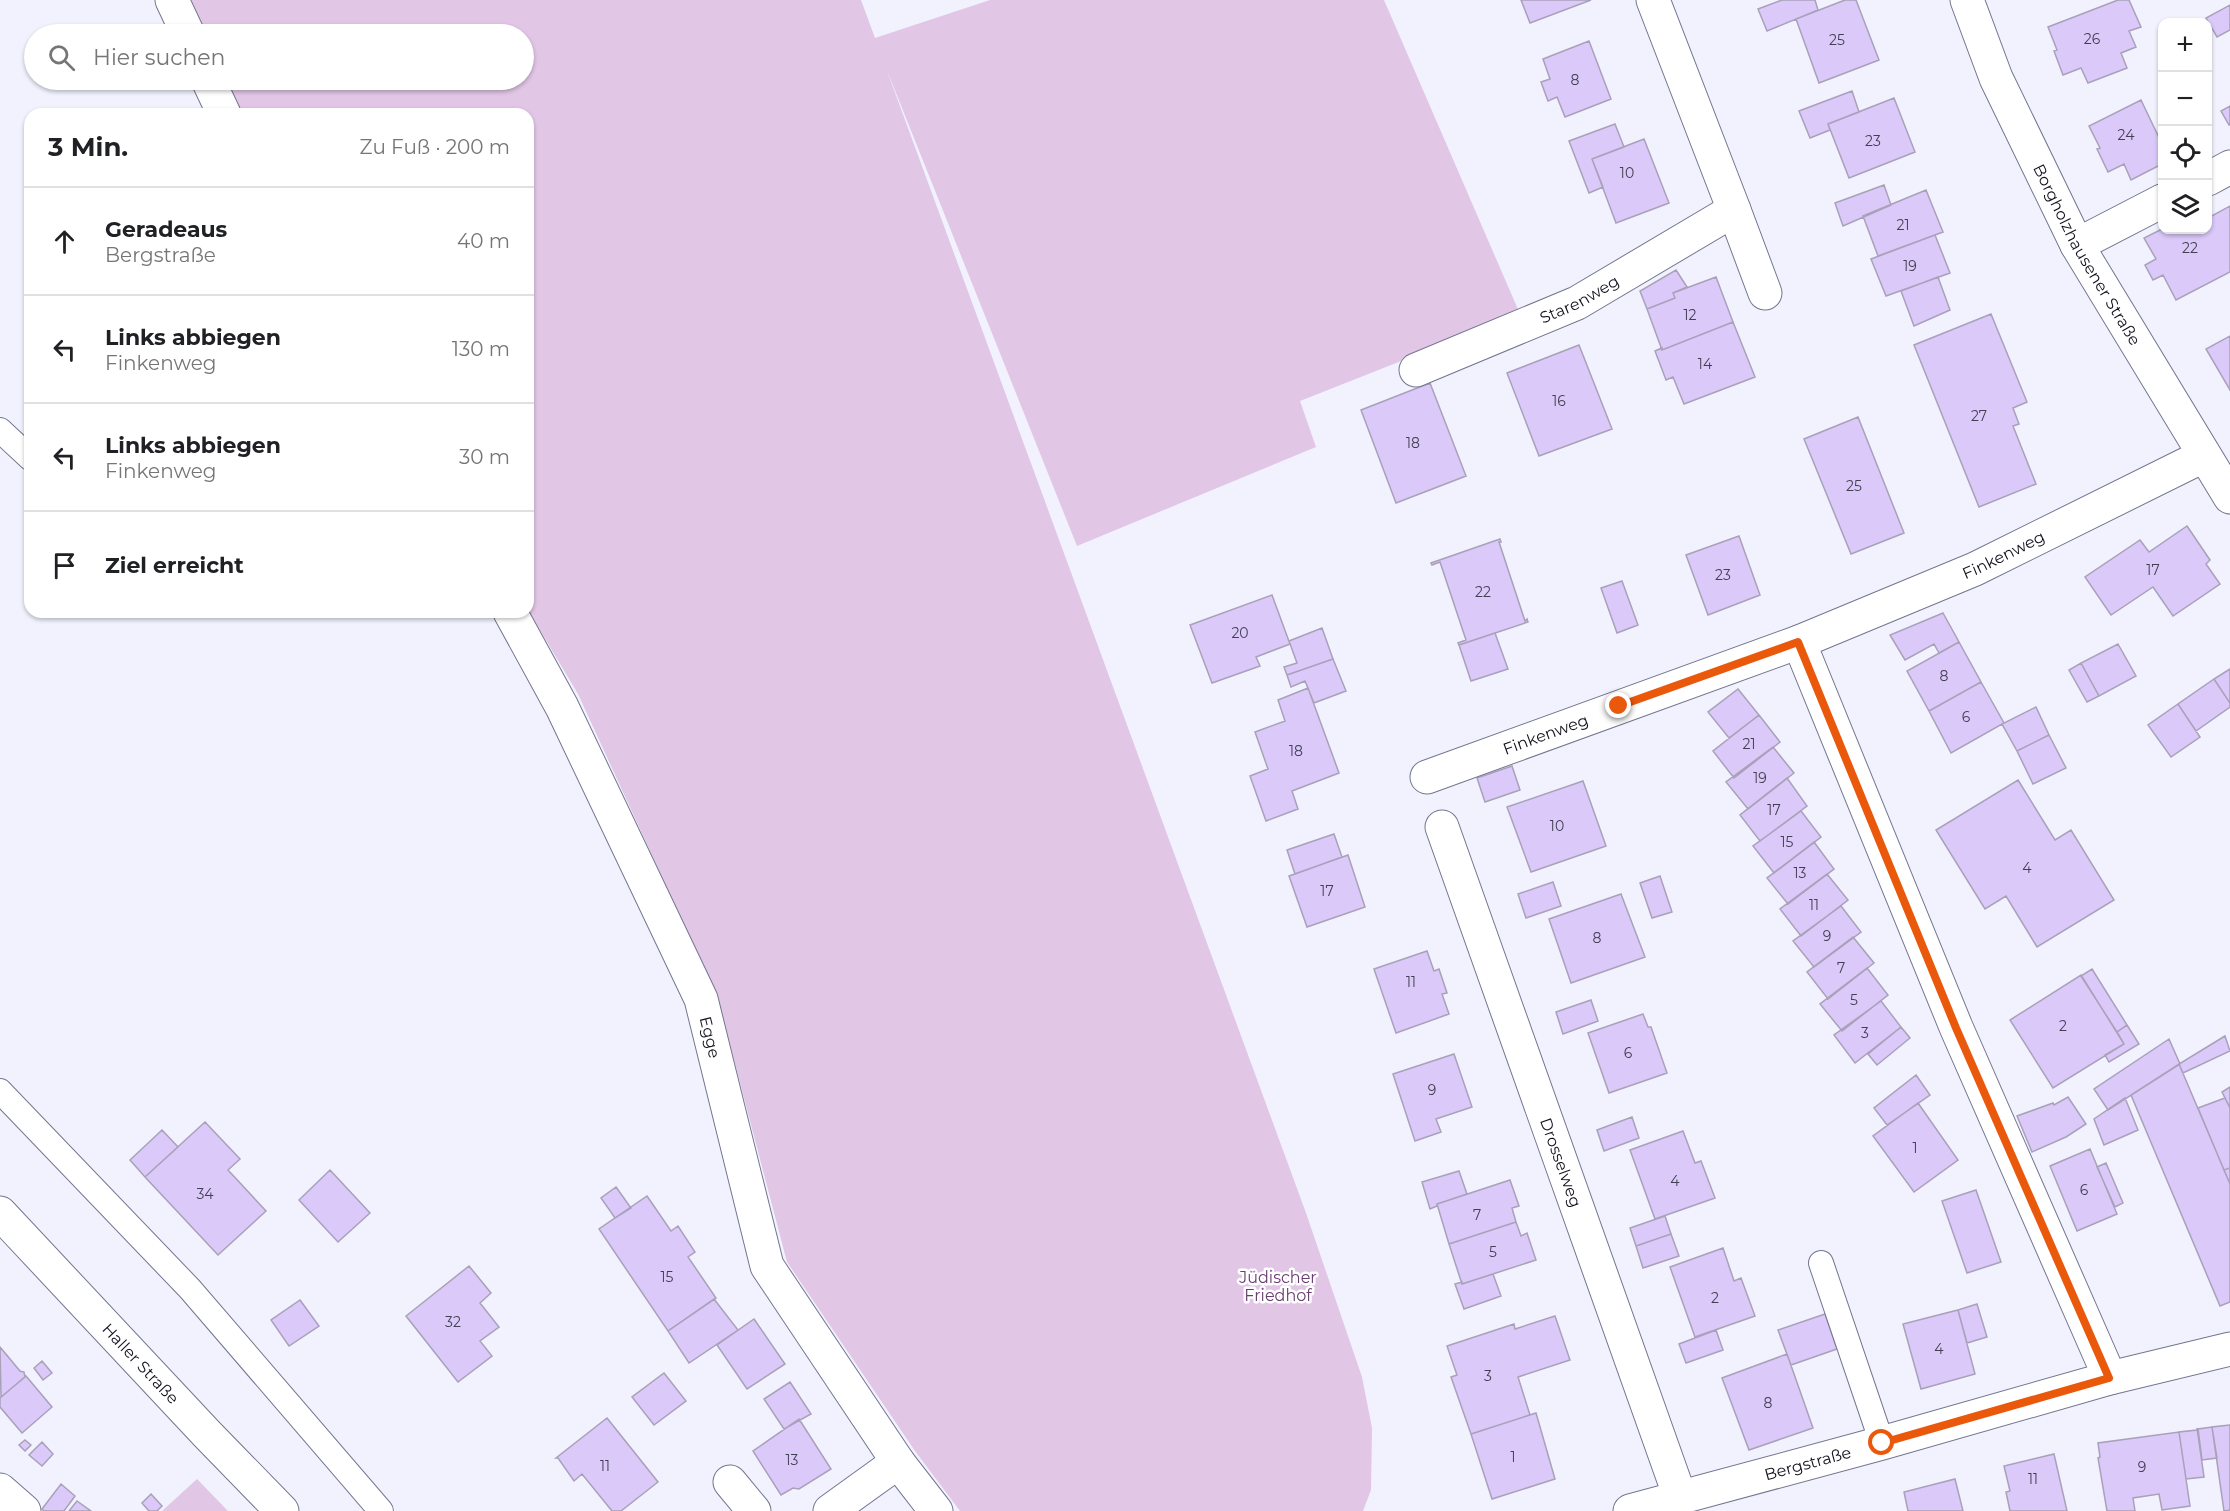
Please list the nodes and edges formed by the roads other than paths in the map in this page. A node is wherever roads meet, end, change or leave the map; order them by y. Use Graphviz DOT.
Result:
graph roads {
  1 [pos="172,0"];
  2 [pos="1653,0"];
  3 [pos="1967,0"];
  4 [pos="183,24"];
  5 [pos="213,90"];
  6 [pos="221,108"];
  7 [pos="2230,167"];
  8 [pos="2212,176"];
  9 [pos="2158,204"];
  10 [pos="1734,210"];
  11 [pos="2077,245"];
  12 [pos="1765,293"];
  13 [pos="1416,370"];
  14 [pos="0,430"];
  15 [pos="24,452"];
  16 [pos="2203,456"];
  17 [pos="2230,497"];
  18 [pos="513,618"];
  19 [pos="1798,642"];
  20 [pos="1426,777"];
  21 [pos="1442,827"];
  22 [pos="0,1090"];
  23 [pos="0,1213"];
  24 [pos="1821,1263"];
  25 [pos="2230,1350"];
  26 [pos="2109,1378"];
  27 [pos="1882,1443"];
  28 [pos="898,1462"];
  29 [pos="730,1482"];
  30 [pos="0,1490"];
  31 [pos="1680,1497"];
  32 [pos="24,1511"];
  33 [pos="282,1511"];
  34 [pos="381,1511"];
  35 [pos="754,1511"];
  36 [pos="830,1511"];
  37 [pos="936,1511"];
  38 [pos="1630,1511"];
  1 -- 4 [label="street"];
  2 -- 10 [label="street"];
  3 -- 11 [label="street, Borgholzhausener Straße"];
  5 -- 6 [label="street"];
  7 -- 8 [label="street"];
  9 -- 11 [label="street"];
  10 -- 12 [label="street"];
  10 -- 13 [label="street, Starenweg"];
  11 -- 16 [label="street, Borgholzhausener Straße"];
  14 -- 15 [label="lane"];
  16 -- 17 [label="street, Borgholzhausener Straße"];
  16 -- 19 [label="street, Finkenweg"];
  18 -- 28 [label="street, Egge"];
  19 -- 20 [label="street, Finkenweg"];
  19 -- 26 [label="street"];
  21 -- 31 [label="street, Drosselweg"];
  22 -- 34 [label="lane"];
  23 -- 33 [label="street, Haller Straße"];
  24 -- 27 [label="lane"];
  25 -- 26 [label="street, Bergstraße"];
  26 -- 27 [label="street, Bergstraße"];
  27 -- 31 [label="street, Bergstraße"];
  28 -- 36 [label="street"];
  28 -- 37 [label="street, Egge"];
  29 -- 35 [label="street"];
  30 -- 32 [label="street"];
  31 -- 38 [label="street, Bergstraße"];
}
